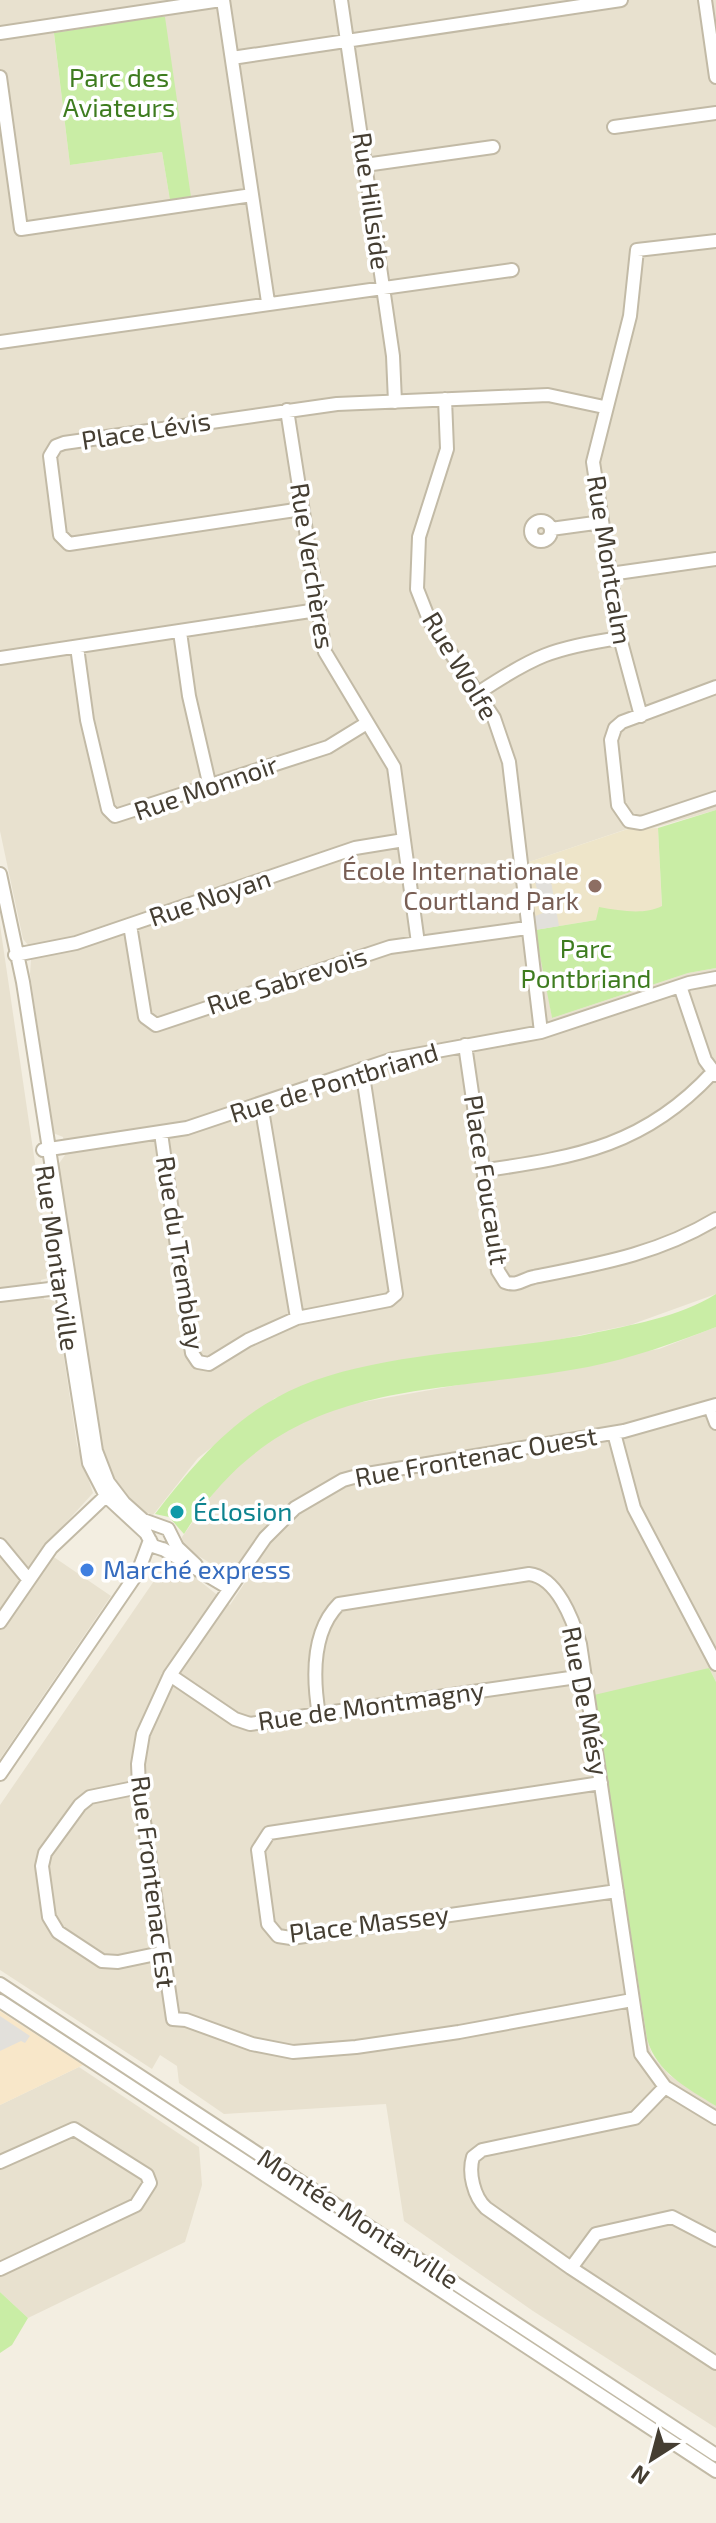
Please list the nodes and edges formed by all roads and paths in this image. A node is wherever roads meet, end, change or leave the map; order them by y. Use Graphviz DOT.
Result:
graph roads {
  1 [pos="222,0"];
  2 [pos="341,0"];
  3 [pos="621,0"];
  4 [pos="705,0"];
  5 [pos="582,3"];
  6 [pos="0,33"];
  7 [pos="347,41"];
  8 [pos="232,58"];
  9 [pos="0,77"];
  10 [pos="716,77"];
  11 [pos="716,113"];
  12 [pos="614,127"];
  13 [pos="493,147"];
  14 [pos="365,165"];
  15 [pos="252,195"];
  16 [pos="716,241"];
  17 [pos="512,270"];
  18 [pos="383,286"];
  19 [pos="268,302"];
  20 [pos="0,342"];
  21 [pos="445,399"];
  22 [pos="395,402"];
  23 [pos="604,407"];
  24 [pos="287,410"];
  25 [pos="302,509"];
  26 [pos="602,522"];
  27 [pos="551,529"];
  28 [pos="716,559"];
  29 [pos="610,574"];
  30 [pos="317,610"];
  31 [pos="180,632"];
  32 [pos="620,638"];
  33 [pos="77,647"];
  34 [pos="0,658"];
  35 [pos="716,687"];
  36 [pos="478,693"];
  37 [pos="641,716"];
  38 [pos="367,723"];
  39 [pos="210,787"];
  40 [pos="716,798"];
  41 [pos="404,840"];
  42 [pos="0,874"];
  43 [pos="130,925"];
  44 [pos="527,928"];
  45 [pos="418,943"];
  46 [pos="15,955"];
  47 [pos="716,978"];
  48 [pos="680,986"];
  49 [pos="541,1032"];
  50 [pos="465,1045"];
  51 [pos="362,1069"];
  52 [pos="714,1074"];
  53 [pos="261,1104"];
  54 [pos="161,1133"];
  55 [pos="44,1150"];
  56 [pos="486,1170"];
  57 [pos="716,1219"];
  58 [pos="65,1287"];
  59 [pos="0,1295"];
  60 [pos="297,1318"];
  61 [pos="713,1406"];
  62 [pos="716,1423"];
  63 [pos="614,1433"];
  64 [pos="109,1493"];
  65 [pos="164,1527"];
  66 [pos="173,1539"];
  67 [pos="150,1540"];
  68 [pos="0,1545"];
  69 [pos="163,1549"];
  70 [pos="196,1565"];
  71 [pos="138,1572"];
  72 [pos="28,1579"];
  73 [pos="229,1588"];
  74 [pos="0,1622"];
  75 [pos="716,1664"];
  76 [pos="170,1675"];
  77 [pos="584,1676"];
  78 [pos="319,1715"];
  79 [pos="0,1774"];
  80 [pos="601,1783"];
  81 [pos="139,1787"];
  82 [pos="617,1891"];
  83 [pos="161,1953"];
  84 [pos="0,1984"];
  85 [pos="632,2000"];
  86 [pos="0,2001"];
  87 [pos="665,2087"];
  88 [pos="716,2118"];
  89 [pos="0,2162"];
  90 [pos="716,2240"];
  91 [pos="571,2268"];
  92 [pos="0,2269"];
  93 [pos="716,2363"];
  94 [pos="716,2455"];
  95 [pos="716,2471"];
  1 -- 6 [label="street"];
  1 -- 8 [label="street"];
  2 -- 7 [label="street, Rue Hillside"];
  3 -- 5 [label="street"];
  4 -- 10 [label="street"];
  5 -- 7 [label="street"];
  7 -- 8 [label="street"];
  7 -- 14 [label="street, Rue Hillside"];
  8 -- 15 [label="street"];
  9 -- 15 [label="street"];
  11 -- 12 [label="street"];
  13 -- 14 [label="street"];
  14 -- 18 [label="street, Rue Hillside"];
  15 -- 19 [label="street"];
  16 -- 23 [label="street, Rue Montcalm"];
  17 -- 18 [label="street"];
  18 -- 19 [label="street"];
  18 -- 22 [label="street, Rue Hillside"];
  19 -- 20 [label="street"];
  21 -- 22 [label="street"];
  21 -- 23 [label="street"];
  21 -- 36 [label="street, Rue Wolfe"];
  22 -- 24 [label="street"];
  23 -- 26 [label="street, Rue Montcalm"];
  24 -- 25 [label="street, Rue Verchères"];
  24 -- 25 [label="street, Place Lévis"];
  25 -- 30 [label="street, Rue Verchères"];
  26 -- 27 [label="street"];
  26 -- 29 [label="street, Rue Montcalm"];
  28 -- 29 [label="street"];
  29 -- 32 [label="street, Rue Montcalm"];
  30 -- 31 [label="street"];
  30 -- 38 [label="street, Rue Verchères"];
  31 -- 33 [label="street"];
  31 -- 39 [label="street"];
  32 -- 36 [label="street"];
  32 -- 37 [label="street, Rue Montcalm"];
  33 -- 34 [label="street"];
  33 -- 39 [label="street, Rue Monnoir"];
  35 -- 37 [label="street"];
  36 -- 44 [label="street, Rue Wolfe"];
  37 -- 40 [label="street"];
  38 -- 39 [label="street, Rue Monnoir"];
  38 -- 41 [label="street, Rue Verchères"];
  41 -- 43 [label="street, Rue Noyan"];
  41 -- 45 [label="street, Rue Verchères"];
  42 -- 46 [label="street, Rue Montarville"];
  43 -- 45 [label="street, Rue Sabrevois"];
  43 -- 46 [label="street, Rue Noyan"];
  44 -- 45 [label="street, Rue Sabrevois"];
  44 -- 49 [label="street, Rue Wolfe"];
  46 -- 55 [label="street, Rue Montarville"];
  47 -- 48 [label="street, Rue de Pontbriand"];
  48 -- 49 [label="street, Rue de Pontbriand"];
  48 -- 52 [label="street"];
  49 -- 50 [label="street, Rue de Pontbriand"];
  50 -- 51 [label="street, Rue de Pontbriand"];
  50 -- 56 [label="street, Place Foucault"];
  51 -- 53 [label="street, Rue de Pontbriand"];
  51 -- 60 [label="street, Rue du Tremblay"];
  52 -- 56 [label="street"];
  53 -- 54 [label="street, Rue de Pontbriand"];
  53 -- 60 [label="street"];
  54 -- 55 [label="street, Rue de Pontbriand"];
  54 -- 60 [label="street, Rue du Tremblay"];
  55 -- 58 [label="street, Rue Montarville"];
  56 -- 57 [label="street, Place Foucault"];
  58 -- 59 [label="street"];
  58 -- 64 [label="street, Rue Montarville"];
  61 -- 62 [label="street"];
  61 -- 63 [label="street, Rue Frontenac Ouest"];
  63 -- 73 [label="street, Rue Frontenac Ouest"];
  63 -- 75 [label="street"];
  64 -- 65 [label="street, Rue Montarville"];
  64 -- 67 [label="street, Rue Montarville"];
  64 -- 72 [label="street"];
  65 -- 66 [label="street, Rue Montarville"];
  65 -- 67 [label="street"];
  66 -- 69 [label="street"];
  66 -- 70 [label="street, Rue Montarville"];
  67 -- 69 [label="street, Rue Montarville"];
  67 -- 71 [label="street"];
  68 -- 72 [label="street"];
  69 -- 70 [label="street, Rue Montarville"];
  69 -- 71 [label="street"];
  70 -- 73 [label="street, Rue Montarville"];
  71 -- 79 [label="street"];
  72 -- 74 [label="street"];
  73 -- 76 [label="street, Rue Frontenac Est"];
  76 -- 78 [label="street, Rue de Montmagny"];
  76 -- 81 [label="street, Rue Frontenac Est"];
  77 -- 78 [label="street, Rue de Montmagny"];
  77 -- 78 [label="street, Rue De Mésy"];
  77 -- 80 [label="street, Rue De Mésy"];
  80 -- 82 [label="street, Rue De Mésy"];
  80 -- 82 [label="street, Place Massey"];
  81 -- 83 [label="street, Rue Frontenac Est"];
  81 -- 83 [label="street"];
  82 -- 85 [label="street, Rue De Mésy"];
  83 -- 85 [label="street, Rue Frontenac Est"];
  84 -- 94 [label="street, Montée Montarville"];
  85 -- 87 [label="street, Rue De Mésy"];
  86 -- 95 [label="street, Montée Montarville"];
  87 -- 88 [label="street, Rue De Mésy"];
  87 -- 91 [label="street"];
  89 -- 92 [label="street"];
  90 -- 91 [label="street"];
  91 -- 93 [label="street"];
}
